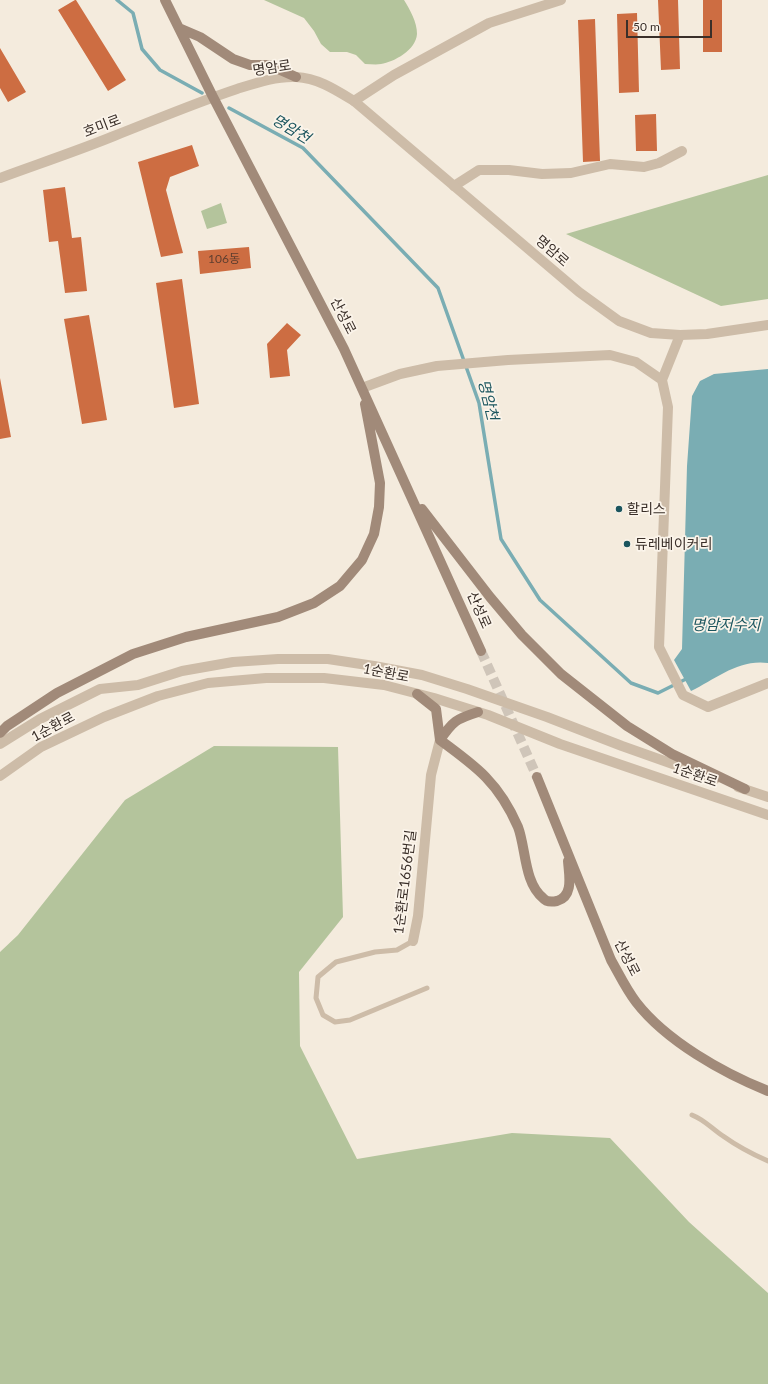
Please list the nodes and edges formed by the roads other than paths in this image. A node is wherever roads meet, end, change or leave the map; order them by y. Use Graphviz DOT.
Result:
graph roads {
  1 [pos="165,0"];
  2 [pos="561,0"];
  3 [pos="179,28"];
  4 [pos="296,77"];
  5 [pos="214,97"];
  6 [pos="354,101"];
  7 [pos="682,151"];
  8 [pos="0,178"];
  9 [pos="454,186"];
  10 [pos="768,325"];
  11 [pos="680,335"];
  12 [pos="662,380"];
  13 [pos="362,388"];
  14 [pos="412,496"];
  15 [pos="481,651"];
  16 [pos="768,683"];
  17 [pos="417,694"];
  18 [pos="478,712"];
  19 [pos="0,733"];
  20 [pos="440,740"];
  21 [pos="0,744"];
  22 [pos="0,776"];
  23 [pos="537,777"];
  24 [pos="745,789"];
  25 [pos="768,797"];
  26 [pos="768,815"];
  27 [pos="568,851"];
  28 [pos="413,941"];
  29 [pos="427,988"];
  30 [pos="768,1091"];
  31 [pos="692,1115"];
  32 [pos="768,1161"];
  1 -- 3 [label="main road, 산성로"];
  2 -- 6 [label="street"];
  3 -- 4 [label="main road"];
  3 -- 5 [label="main road, 산성로"];
  4 -- 5 [label="street, 명암로"];
  4 -- 6 [label="street, 명암로"];
  5 -- 8 [label="street, 호미로"];
  5 -- 13 [label="main road, 산성로"];
  6 -- 9 [label="street, 명암로"];
  7 -- 9 [label="street"];
  9 -- 11 [label="street, 명암로"];
  10 -- 11 [label="street, 명암로"];
  11 -- 12 [label="street"];
  12 -- 13 [label="street"];
  12 -- 16 [label="street"];
  13 -- 14 [label="main road, 산성로"];
  13 -- 19 [label="main road"];
  14 -- 15 [label="main road, 산성로"];
  14 -- 24 [label="main road"];
  17 -- 18 [label="street, 1순환로"];
  17 -- 20 [label="main road"];
  17 -- 22 [label="street, 1순환로"];
  18 -- 20 [label="main road"];
  18 -- 26 [label="street, 1순환로"];
  20 -- 27 [label="main road"];
  20 -- 28 [label="street, 1순환로1656번길"];
  21 -- 24 [label="street, 1순환로"];
  23 -- 27 [label="main road, 산성로"];
  24 -- 25 [label="street, 1순환로"];
  27 -- 30 [label="main road, 산성로"];
  28 -- 29 [label="lane, 1순환로1656번길"];
  31 -- 32 [label="lane"];
}
